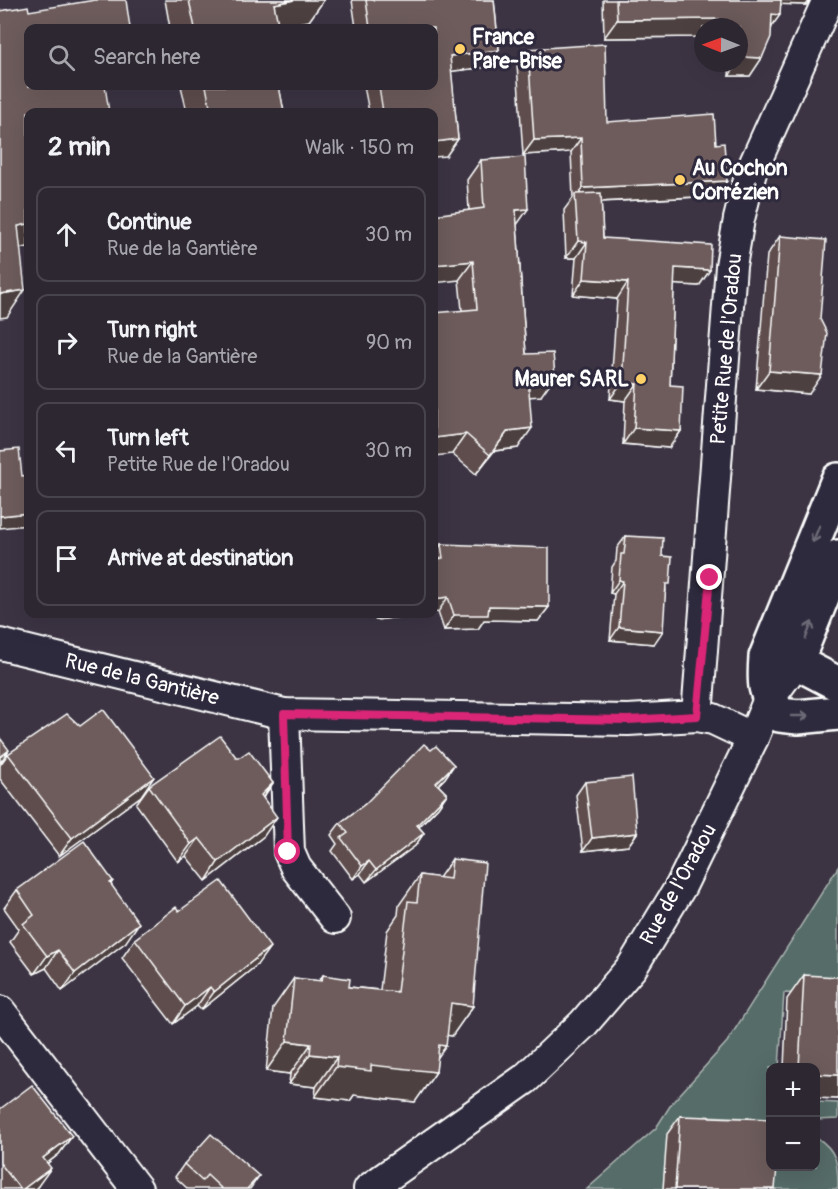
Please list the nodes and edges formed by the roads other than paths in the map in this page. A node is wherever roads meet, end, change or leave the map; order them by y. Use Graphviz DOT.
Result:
graph roads {
  1 [pos="828,0"];
  2 [pos="838,480"];
  3 [pos="838,557"];
  4 [pos="0,644"];
  5 [pos="796,662"];
  6 [pos="838,684"];
  7 [pos="769,699"];
  8 [pos="838,713"];
  9 [pos="284,714"];
  10 [pos="697,716"];
  11 [pos="753,738"];
  12 [pos="335,918"];
  13 [pos="0,1011"];
  14 [pos="136,1189"];
  15 [pos="369,1189"];
  1 -- 10 [label="street, Petite Rue de l'Oradou"];
  2 -- 7 [label="main road, one-way"];
  5 -- 3 [label="main road, one-way"];
  4 -- 9 [label="street, Rue de la Gantière"];
  5 -- 6 [label="main road"];
  5 -- 7 [label="street"];
  7 -- 8 [label="main road, one-way"];
  7 -- 11 [label="street, Rue de l'Oradou"];
  9 -- 10 [label="street, Rue de la Gantière"];
  9 -- 12 [label="street"];
  10 -- 11 [label="street, Rue de la Gantière"];
  11 -- 15 [label="street, Rue de l'Oradou"];
  13 -- 14 [label="street"];
}
